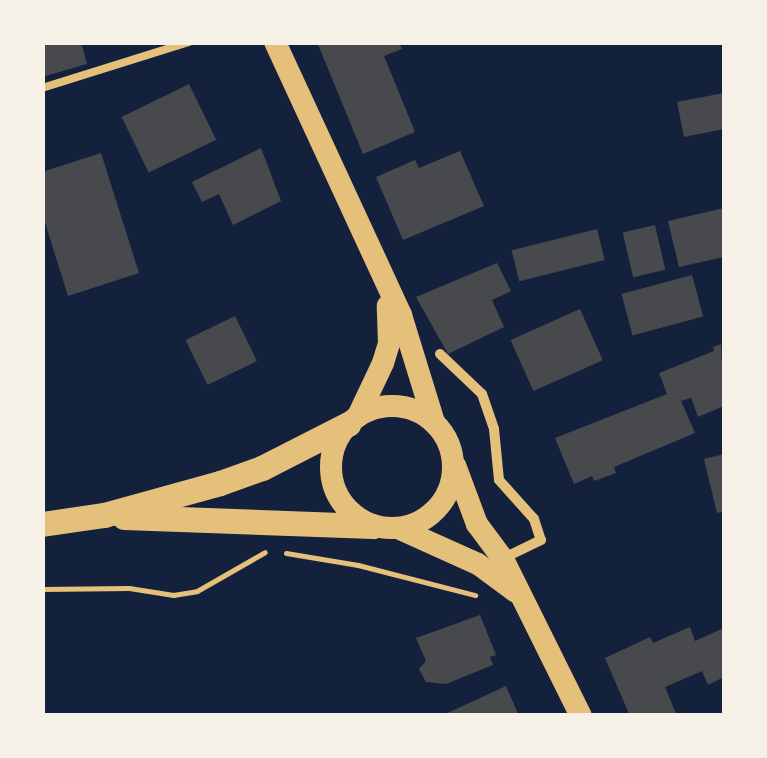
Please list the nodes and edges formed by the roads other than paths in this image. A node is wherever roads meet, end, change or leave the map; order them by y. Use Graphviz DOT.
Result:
graph roads {
  1 [pos="189,42"];
  2 [pos="275,42"];
  3 [pos="42,88"];
  4 [pos="386,292"];
  5 [pos="440,354"];
  6 [pos="352,420"];
  7 [pos="434,422"];
  8 [pos="452,458"];
  9 [pos="104,516"];
  10 [pos="42,524"];
  11 [pos="373,526"];
  12 [pos="400,528"];
  13 [pos="503,559"];
  14 [pos="514,590"];
  15 [pos="581,716"];
  1 -- 3 [label="lane"];
  2 -- 4 [label="main road"];
  4 -- 6 [label="main road"];
  4 -- 7 [label="main road"];
  5 -- 13 [label="street"];
  6 -- 7 [label="main road"];
  6 -- 9 [label="highway"];
  6 -- 11 [label="main road"];
  7 -- 8 [label="main road"];
  8 -- 12 [label="main road"];
  8 -- 13 [label="main road"];
  9 -- 10 [label="highway"];
  9 -- 11 [label="highway"];
  11 -- 12 [label="main road"];
  12 -- 14 [label="main road"];
  13 -- 14 [label="main road"];
  14 -- 15 [label="main road"];
}
